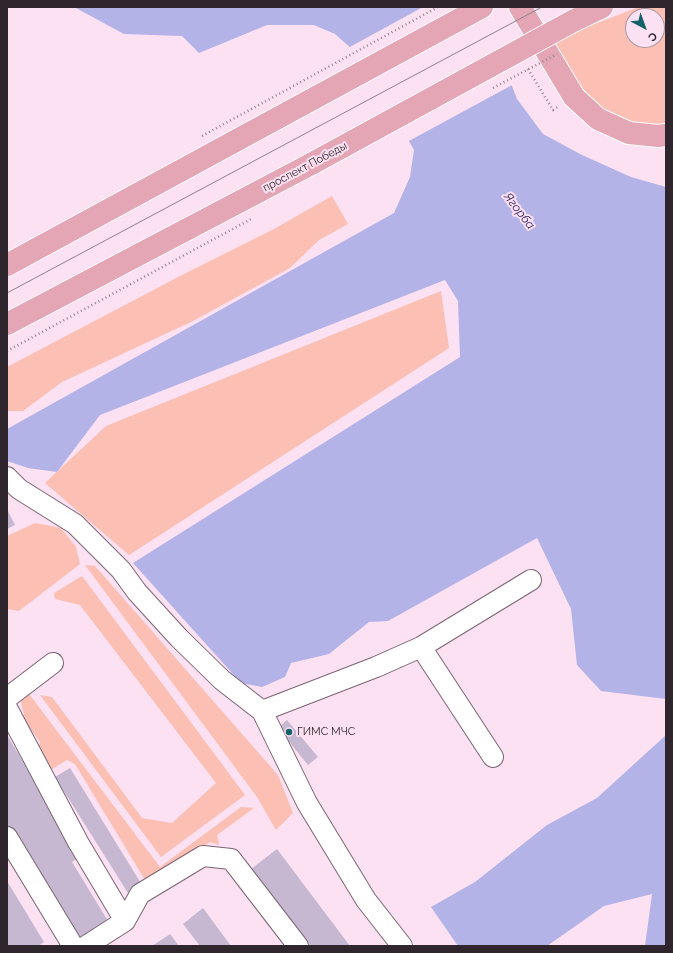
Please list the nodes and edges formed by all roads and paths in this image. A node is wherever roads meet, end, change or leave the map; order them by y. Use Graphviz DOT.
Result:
graph roads {
  1 [pos="438,7"];
  2 [pos="482,7"];
  3 [pos="520,7"];
  4 [pos="602,7"];
  5 [pos="528,69"];
  6 [pos="281,104"];
  7 [pos="552,110"];
  8 [pos="666,135"];
  9 [pos="259,214"];
  10 [pos="7,265"];
  11 [pos="7,324"];
  12 [pos="7,351"];
  13 [pos="7,477"];
  14 [pos="531,580"];
  15 [pos="420,647"];
  16 [pos="53,662"];
  17 [pos="7,698"];
  18 [pos="7,708"];
  19 [pos="262,711"];
  20 [pos="493,757"];
  21 [pos="7,836"];
  22 [pos="125,921"];
  23 [pos="73,946"];
  24 [pos="86,946"];
  25 [pos="298,946"];
  26 [pos="402,946"];
  1 -- 6 [label="path"];
  2 -- 6 [label="main road"];
  3 -- 8 [label="main road"];
  4 -- 11 [label="main road, проспект Победы, bridge"];
  5 -- 7 [label="path"];
  6 -- 10 [label="main road"];
  9 -- 12 [label="path"];
  13 -- 19 [label="lane"];
  14 -- 15 [label="lane"];
  15 -- 19 [label="lane"];
  15 -- 20 [label="lane"];
  16 -- 17 [label="lane"];
  18 -- 22 [label="lane"];
  19 -- 26 [label="lane"];
  21 -- 23 [label="lane"];
  22 -- 24 [label="lane"];
  22 -- 25 [label="lane"];
}
